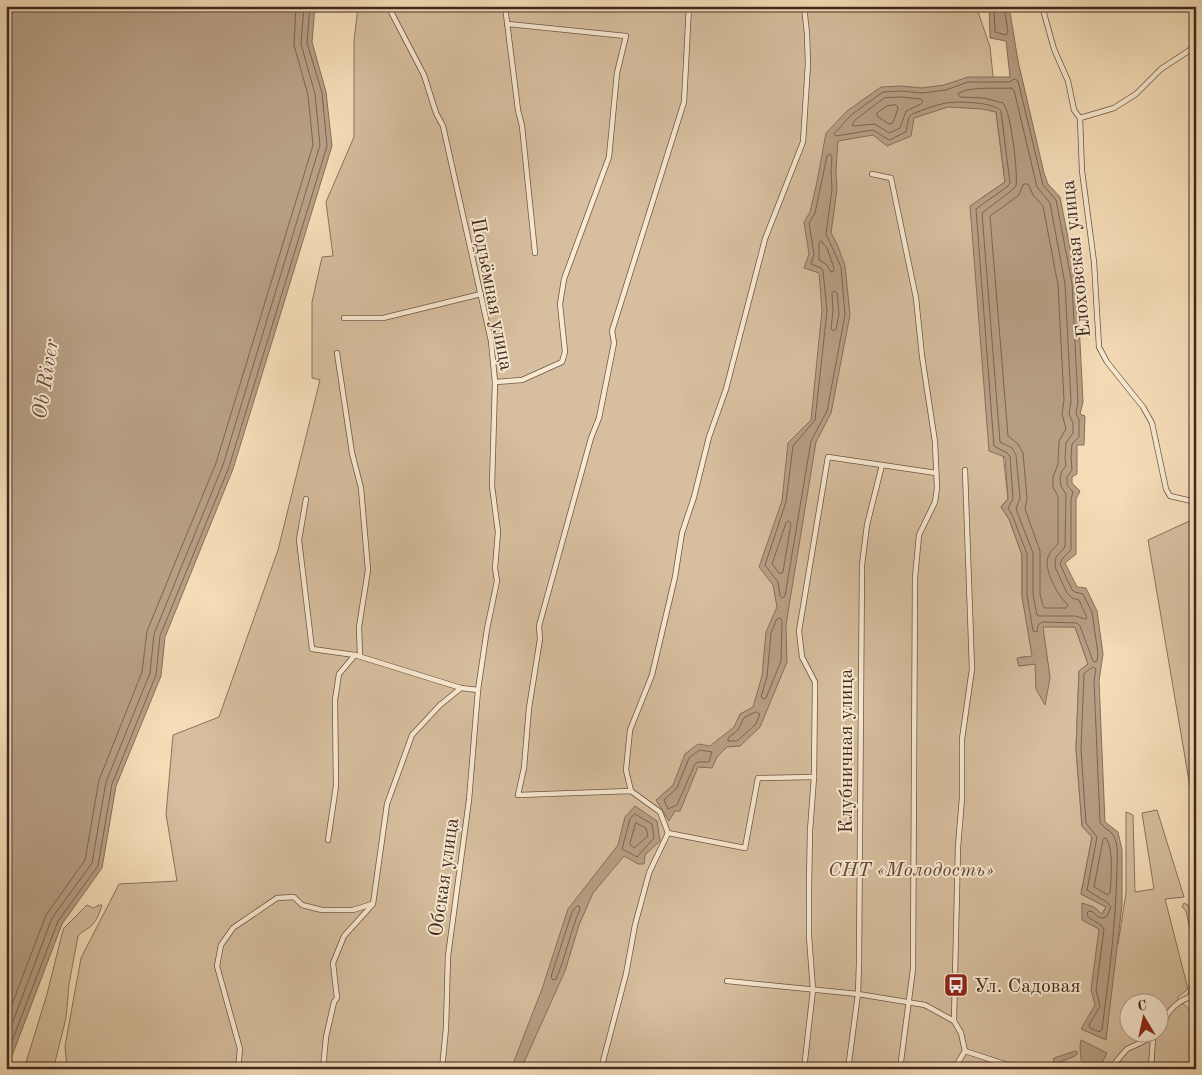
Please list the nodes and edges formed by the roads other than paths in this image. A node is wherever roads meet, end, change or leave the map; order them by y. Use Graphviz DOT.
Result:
graph roads {
  1 [pos="388,6"];
  2 [pos="505,6"];
  3 [pos="688,6"];
  4 [pos="804,6"];
  5 [pos="1042,6"];
  6 [pos="507,24"];
  7 [pos="1196,46"];
  8 [pos="1080,118"];
  9 [pos="872,174"];
  10 [pos="535,253"];
  11 [pos="481,294"];
  12 [pos="344,318"];
  13 [pos="338,354"];
  14 [pos="495,382"];
  15 [pos="882,465"];
  16 [pos="965,470"];
  17 [pos="936,473"];
  18 [pos="306,499"];
  19 [pos="1196,502"];
  20 [pos="358,656"];
  21 [pos="461,688"];
  22 [pos="478,690"];
  23 [pos="814,777"];
  24 [pos="631,791"];
  25 [pos="668,833"];
  26 [pos="328,840"];
  27 [pos="373,904"];
  28 [pos="727,981"];
  29 [pos="813,990"];
  30 [pos="858,994"];
  31 [pos="1196,995"];
  32 [pos="910,1002"];
  33 [pos="1170,1009"];
  34 [pos="954,1022"];
  35 [pos="1140,1042"];
  36 [pos="1153,1042"];
  37 [pos="965,1051"];
  38 [pos="238,1069"];
  39 [pos="323,1069"];
  40 [pos="442,1069"];
  41 [pos="601,1069"];
  42 [pos="804,1069"];
  43 [pos="848,1069"];
  44 [pos="900,1069"];
  45 [pos="954,1069"];
  46 [pos="1020,1069"];
  47 [pos="1108,1069"];
  48 [pos="1151,1069"];
  1 -- 11 [label="street, Подъёмная улица"];
  2 -- 6 [label="street"];
  3 -- 24 [label="street"];
  4 -- 24 [label="street"];
  5 -- 8 [label="street, Елоховская улица"];
  6 -- 10 [label="street"];
  6 -- 14 [label="street"];
  7 -- 8 [label="street"];
  8 -- 19 [label="street, Елоховская улица"];
  9 -- 17 [label="street"];
  11 -- 12 [label="street"];
  11 -- 14 [label="street, Подъёмная улица"];
  13 -- 20 [label="street"];
  14 -- 22 [label="street, Подъёмная улица"];
  15 -- 17 [label="street"];
  15 -- 23 [label="street"];
  15 -- 30 [label="street, Клубничная улица"];
  16 -- 34 [label="street"];
  17 -- 32 [label="street"];
  18 -- 20 [label="street"];
  20 -- 21 [label="street"];
  20 -- 26 [label="street"];
  21 -- 22 [label="street"];
  21 -- 27 [label="street"];
  22 -- 40 [label="street, Обская улица"];
  23 -- 25 [label="street"];
  23 -- 29 [label="street"];
  24 -- 25 [label="street"];
  25 -- 41 [label="street"];
  27 -- 38 [label="street"];
  27 -- 39 [label="street"];
  28 -- 29 [label="street"];
  29 -- 30 [label="street"];
  29 -- 42 [label="street"];
  30 -- 32 [label="street"];
  30 -- 43 [label="street, Клубничная улица"];
  31 -- 33 [label="street"];
  32 -- 34 [label="street"];
  32 -- 44 [label="street"];
  34 -- 37 [label="street"];
  35 -- 47 [label="street"];
  36 -- 48 [label="street"];
  37 -- 45 [label="street"];
  37 -- 46 [label="street"];
}
